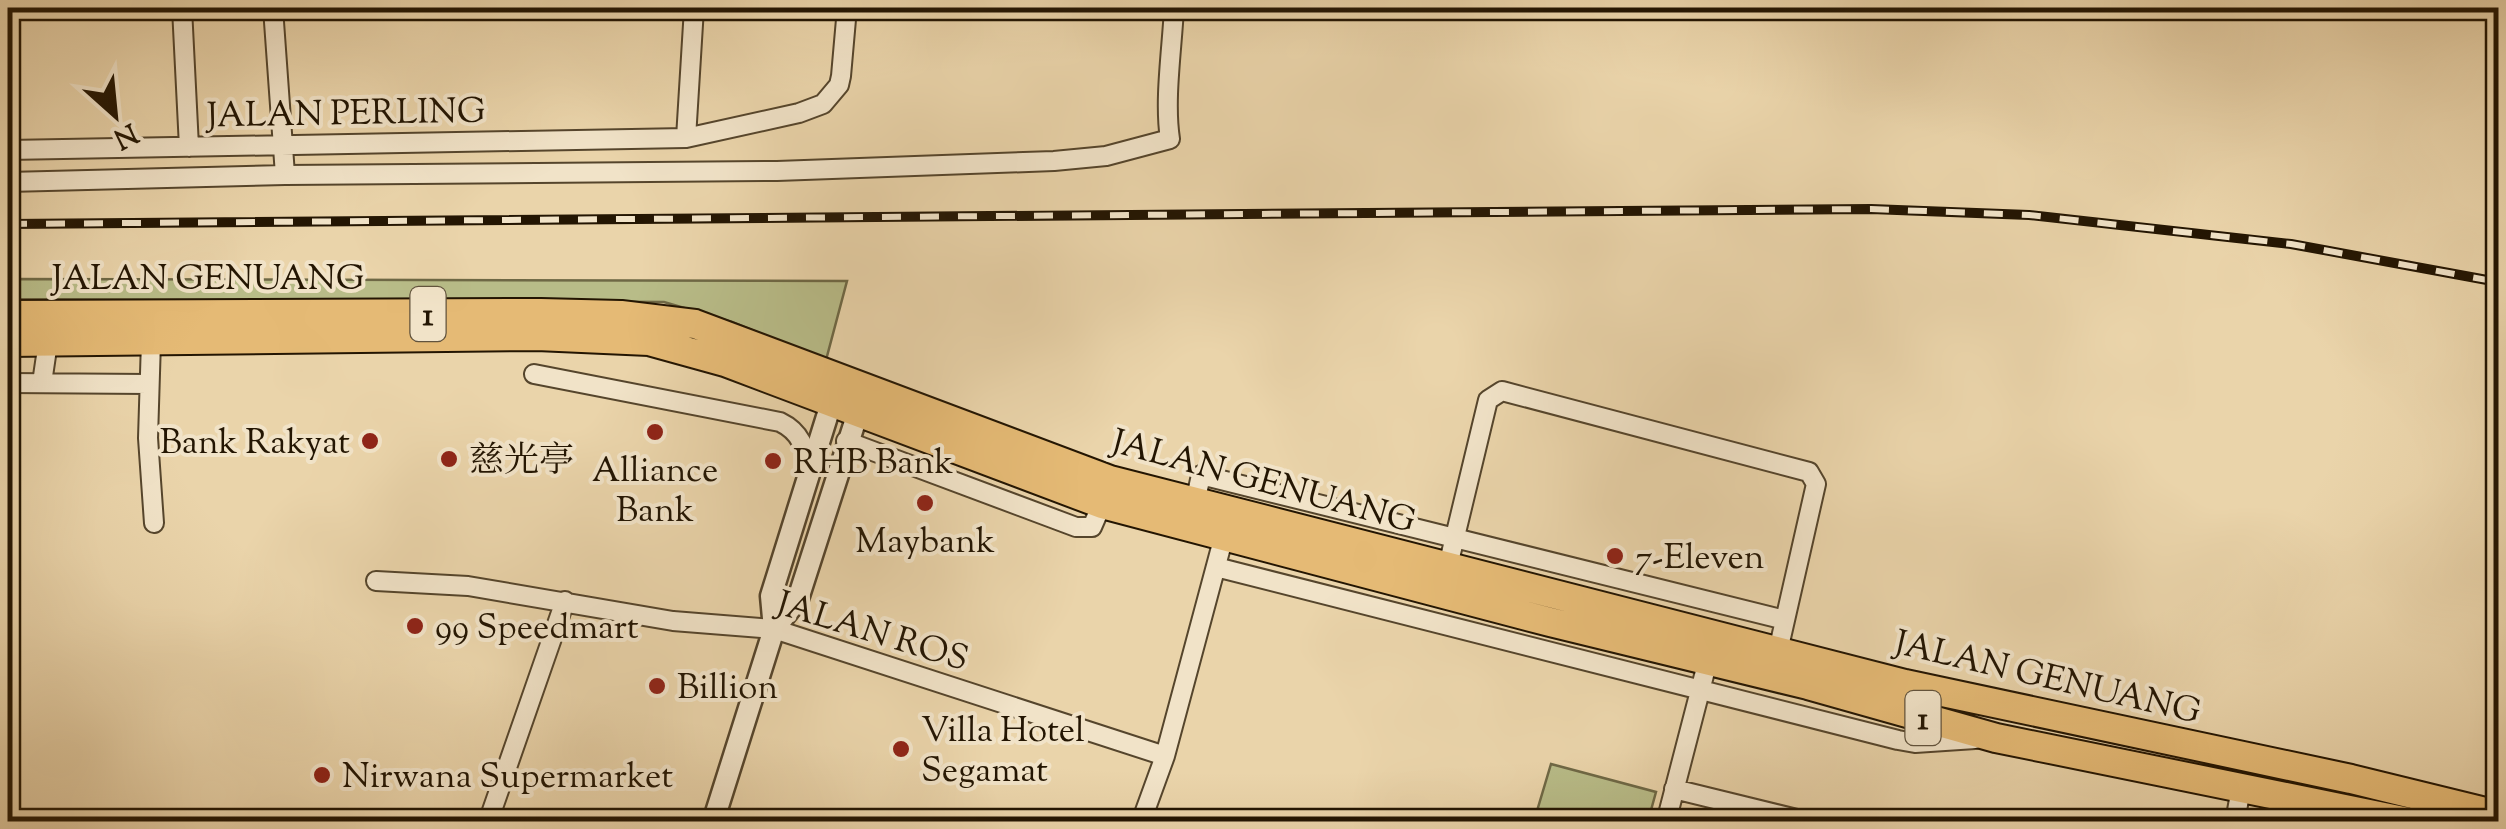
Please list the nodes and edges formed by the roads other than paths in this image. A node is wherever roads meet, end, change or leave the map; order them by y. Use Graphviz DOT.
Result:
graph roads {
  1 [pos="182,8"];
  2 [pos="272,8"];
  3 [pos="694,8"];
  4 [pos="846,8"];
  5 [pos="1174,8"];
  6 [pos="686,138"];
  7 [pos="282,146"];
  8 [pos="189,147"];
  9 [pos="8,150"];
  10 [pos="285,175"];
  11 [pos="8,182"];
  12 [pos="8,315"];
  13 [pos="151,341"];
  14 [pos="8,342"];
  15 [pos="48,342"];
  16 [pos="534,374"];
  17 [pos="8,383"];
  18 [pos="42,383"];
  19 [pos="149,384"];
  20 [pos="848,396"];
  21 [pos="846,441"];
  22 [pos="810,474"];
  23 [pos="1195,503"];
  24 [pos="1102,504"];
  25 [pos="154,524"];
  26 [pos="1224,536"];
  27 [pos="1454,540"];
  28 [pos="1216,567"];
  29 [pos="376,581"];
  30 [pos="1445,581"];
  31 [pos="565,601"];
  32 [pos="1786,620"];
  33 [pos="774,629"];
  34 [pos="1778,651"];
  35 [pos="1708,660"];
  36 [pos="1700,690"];
  37 [pos="2043,715"];
  38 [pos="2112,731"];
  39 [pos="1996,738"];
  40 [pos="2035,746"];
  41 [pos="1165,756"];
  42 [pos="2127,766"];
  43 [pos="2241,788"];
  44 [pos="1674,789"];
  45 [pos="2316,812"];
  46 [pos="2491,814"];
  47 [pos="488,822"];
  48 [pos="712,822"];
  49 [pos="1141,822"];
  50 [pos="1666,822"];
  51 [pos="1810,822"];
  52 [pos="2235,822"];
  53 [pos="2408,822"];
  1 -- 8 [label="street"];
  2 -- 7 [label="street"];
  3 -- 6 [label="street"];
  4 -- 6 [label="street, JALAN PERLING"];
  5 -- 10 [label="street"];
  6 -- 7 [label="street, JALAN PERLING"];
  7 -- 8 [label="street, JALAN PERLING"];
  7 -- 10 [label="street"];
  8 -- 9 [label="street, JALAN PERLING"];
  10 -- 11 [label="street"];
  12 -- 20 [label="highway, JALAN GENUANG / 1"];
  13 -- 15 [label="highway, JALAN GENUANG / 1"];
  13 -- 19 [label="street"];
  13 -- 20 [label="highway, JALAN GENUANG / 1"];
  14 -- 15 [label="highway, JALAN GENUANG / 1"];
  15 -- 18 [label="street"];
  16 -- 22 [label="street"];
  17 -- 18 [label="street"];
  18 -- 19 [label="street"];
  19 -- 25 [label="street"];
  20 -- 21 [label="street"];
  20 -- 22 [label="street"];
  20 -- 23 [label="highway, JALAN GENUANG / 1"];
  20 -- 24 [label="highway, JALAN GENUANG / 1"];
  21 -- 24 [label="street"];
  21 -- 33 [label="street"];
  22 -- 33 [label="street"];
  23 -- 27 [label="street"];
  23 -- 30 [label="highway, JALAN GENUANG / 1"];
  24 -- 26 [label="highway, JALAN GENUANG / 1"];
  26 -- 28 [label="street"];
  26 -- 30 [label="highway, JALAN GENUANG / 1"];
  27 -- 30 [label="street"];
  27 -- 32 [label="street"];
  27 -- 32 [label="street"];
  28 -- 36 [label="street"];
  28 -- 41 [label="street"];
  29 -- 31 [label="street, JALAN ROS"];
  30 -- 34 [label="highway, JALAN GENUANG / 1"];
  30 -- 35 [label="highway, JALAN GENUANG / 1"];
  31 -- 33 [label="street, JALAN ROS"];
  31 -- 47 [label="street"];
  32 -- 34 [label="street"];
  33 -- 41 [label="street, JALAN ROS"];
  33 -- 48 [label="street"];
  34 -- 37 [label="highway, JALAN GENUANG / 1"];
  35 -- 36 [label="street"];
  35 -- 39 [label="highway, JALAN GENUANG / 1"];
  36 -- 39 [label="street"];
  36 -- 44 [label="street"];
  37 -- 38 [label="highway, JALAN GENUANG / 1"];
  37 -- 40 [label="highway"];
  38 -- 42 [label="highway"];
  38 -- 46 [label="highway, JALAN GENUANG / 1"];
  39 -- 40 [label="highway, JALAN GENUANG / 1"];
  40 -- 42 [label="highway, JALAN GENUANG / 1"];
  41 -- 49 [label="street"];
  42 -- 43 [label="highway, JALAN GENUANG / 1"];
  43 -- 45 [label="highway, JALAN GENUANG / 1"];
  43 -- 52 [label="street"];
  44 -- 50 [label="street"];
  44 -- 51 [label="street"];
  45 -- 53 [label="highway, JALAN GENUANG / 1"];
}
